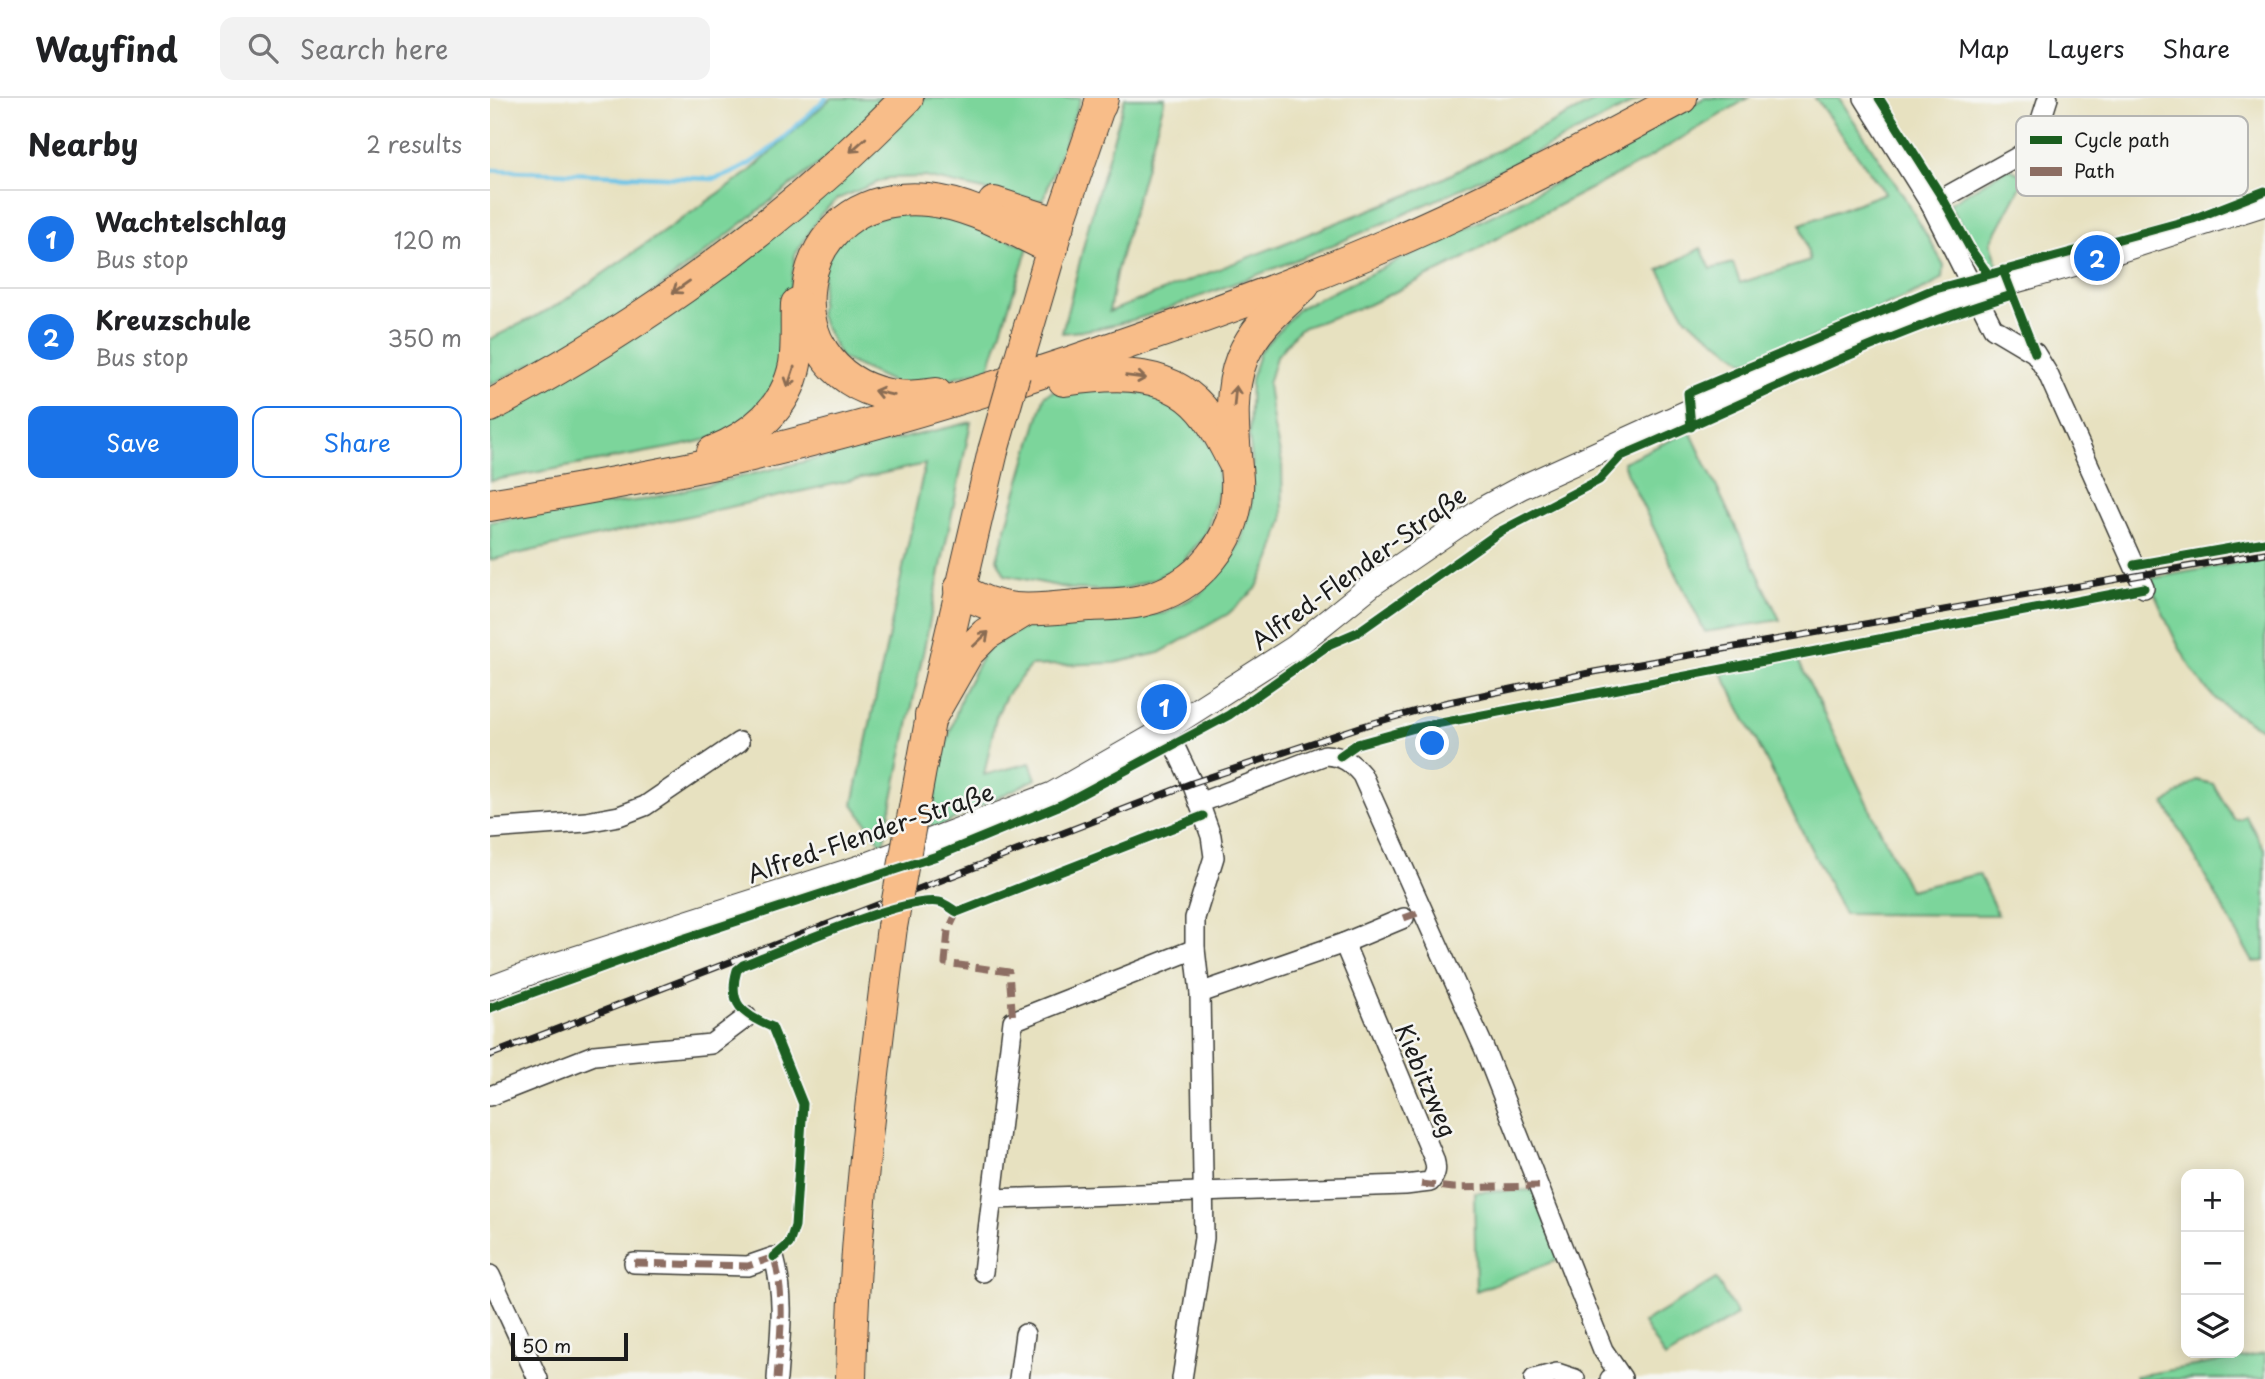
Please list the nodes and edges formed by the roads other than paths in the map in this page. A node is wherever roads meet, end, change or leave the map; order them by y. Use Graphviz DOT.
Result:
graph roads {
  1 [pos="907,98"];
  2 [pos="1681,98"];
  3 [pos="1864,98"];
  4 [pos="2048,98"];
  5 [pos="1101,101"];
  6 [pos="2042,116"];
  7 [pos="2016,157"];
  8 [pos="2265,204"];
  9 [pos="1931,205"];
  10 [pos="1056,236"];
  11 [pos="1316,275"];
  12 [pos="1974,293"];
  13 [pos="1000,387"];
  14 [pos="490,406"];
  15 [pos="1235,464"];
  16 [pos="646,478"];
  17 [pos="490,505"];
  18 [pos="962,583"];
  19 [pos="2144,588"];
  20 [pos="1089,606"];
  21 [pos="1024,611"];
  22 [pos="931,716"];
  23 [pos="1166,728"];
  24 [pos="739,742"];
  25 [pos="1199,803"];
  26 [pos="490,830"];
  27 [pos="1404,918"];
  28 [pos="1344,943"];
  29 [pos="1195,949"];
  30 [pos="490,988"];
  31 [pos="1200,993"];
  32 [pos="747,1017"];
  33 [pos="490,1096"];
  34 [pos="1204,1192"];
  35 [pos="993,1199"];
  36 [pos="634,1263"];
  37 [pos="984,1272"];
  38 [pos="490,1275"];
  39 [pos="1025,1334"];
  40 [pos="1616,1378"];
  41 [pos="538,1379"];
  42 [pos="777,1379"];
  43 [pos="851,1379"];
  44 [pos="1019,1379"];
  45 [pos="1182,1379"];
  46 [pos="1534,1379"];
  47 [pos="1574,1379"];
  1 -- 14 [label="highway, one-way"];
  2 -- 11 [label="highway"];
  3 -- 9 [label="street"];
  4 -- 6 [label="street"];
  5 -- 10 [label="main road"];
  7 -- 9 [label="street"];
  8 -- 12 [label="street, Alfred-Flender-Straße"];
  9 -- 12 [label="street"];
  13 -- 10 [label="highway, one-way"];
  10 -- 16 [label="highway, one-way"];
  10 -- 18 [label="main road, bridge"];
  11 -- 13 [label="highway"];
  15 -- 11 [label="highway, one-way"];
  12 -- 19 [label="street"];
  12 -- 23 [label="street, Alfred-Flender-Straße"];
  13 -- 15 [label="highway, one-way"];
  13 -- 16 [label="highway"];
  15 -- 20 [label="highway"];
  16 -- 17 [label="highway"];
  18 -- 20 [label="highway"];
  18 -- 21 [label="highway"];
  18 -- 22 [label="main road"];
  20 -- 21 [label="highway"];
  22 -- 21 [label="highway, one-way"];
  22 -- 43 [label="main road, bridge"];
  23 -- 25 [label="street"];
  23 -- 30 [label="street, Alfred-Flender-Straße"];
  24 -- 26 [label="street"];
  25 -- 29 [label="street"];
  25 -- 40 [label="street"];
  27 -- 28 [label="street"];
  28 -- 31 [label="street"];
  28 -- 34 [label="street, Kiebitzweg"];
  29 -- 31 [label="street"];
  29 -- 35 [label="street"];
  31 -- 34 [label="street"];
  32 -- 33 [label="street"];
  34 -- 35 [label="street"];
  34 -- 45 [label="street"];
  35 -- 37 [label="street"];
  36 -- 42 [label="street"];
  38 -- 41 [label="street"];
  39 -- 44 [label="street"];
  46 -- 47 [label="street"];
}
